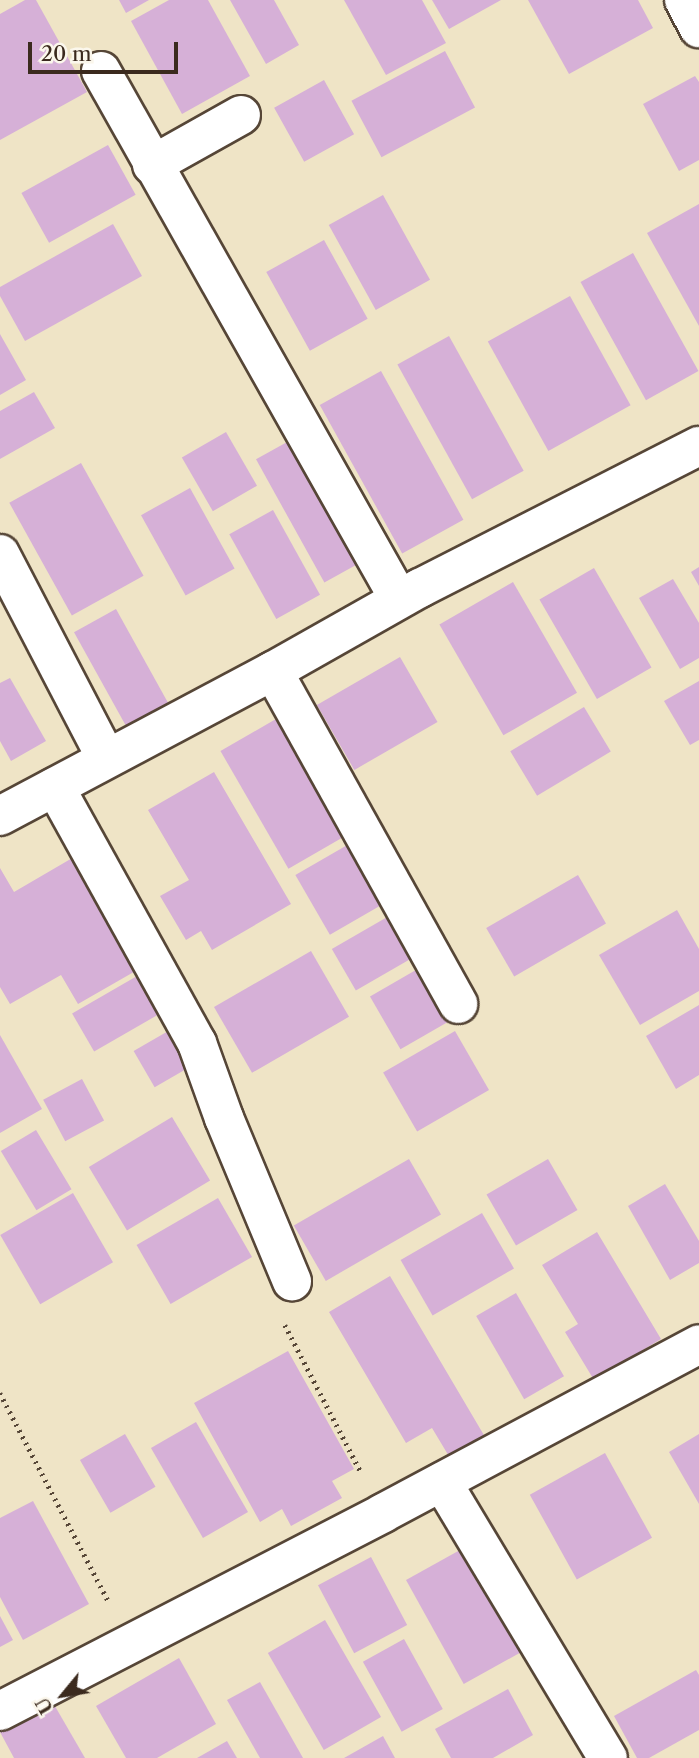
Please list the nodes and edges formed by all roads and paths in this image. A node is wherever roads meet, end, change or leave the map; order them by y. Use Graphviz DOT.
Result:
graph roads {
  1 [pos="684,0"];
  2 [pos="699,28"];
  3 [pos="101,71"];
  4 [pos="241,115"];
  5 [pos="152,165"];
  6 [pos="699,446"];
  7 [pos="0,554"];
  8 [pos="399,599"];
  9 [pos="273,671"];
  10 [pos="106,758"];
  11 [pos="55,787"];
  12 [pos="0,816"];
  13 [pos="458,1004"];
  14 [pos="292,1281"];
  15 [pos="699,1344"];
  16 [pos="0,1393"];
  17 [pos="442,1482"];
  18 [pos="383,1513"];
  19 [pos="131,1644"];
  20 [pos="0,1711"];
  21 [pos="608,1758"];
  1 -- 2 [label="street"];
  3 -- 5 [label="street"];
  4 -- 5 [label="street"];
  5 -- 8 [label="street"];
  6 -- 8 [label="street"];
  7 -- 10 [label="street"];
  8 -- 9 [label="street"];
  9 -- 10 [label="street"];
  9 -- 13 [label="street"];
  10 -- 11 [label="street"];
  11 -- 12 [label="street"];
  11 -- 14 [label="street"];
  14 -- 18 [label="path"];
  15 -- 17 [label="street"];
  16 -- 19 [label="path"];
  17 -- 18 [label="street"];
  17 -- 21 [label="street"];
  18 -- 19 [label="street"];
  19 -- 20 [label="street"];
}
